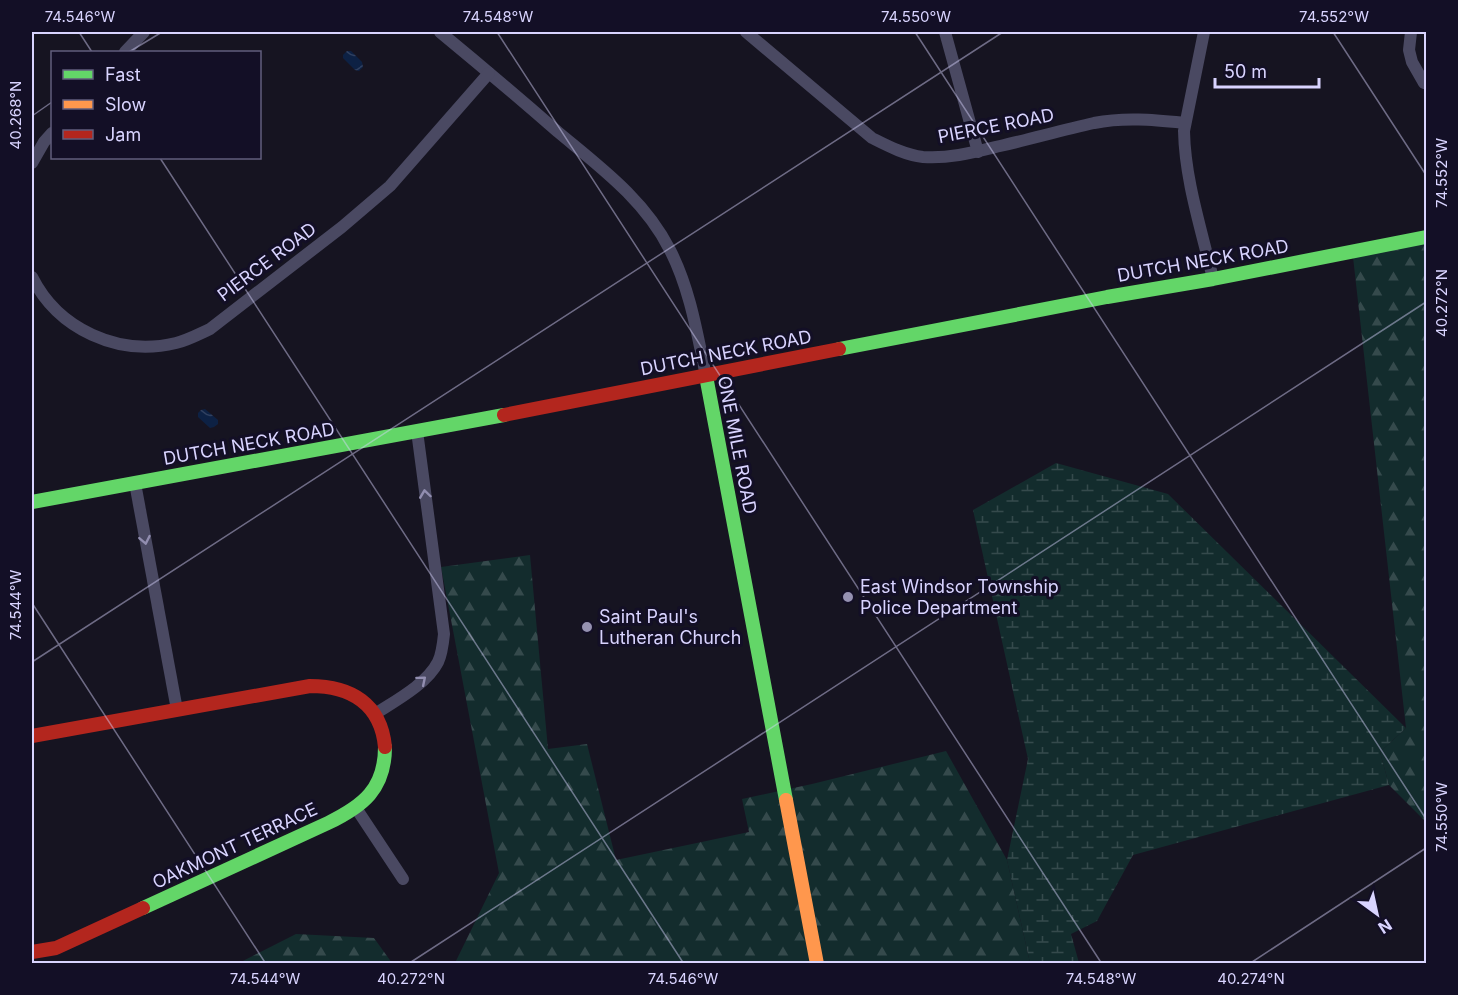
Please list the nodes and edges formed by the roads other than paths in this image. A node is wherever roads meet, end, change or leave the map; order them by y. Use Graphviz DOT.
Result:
graph roads {
  1 [pos="144,32"];
  2 [pos="440,32"];
  3 [pos="746,32"];
  4 [pos="945,32"];
  5 [pos="1203,32"];
  6 [pos="1411,32"];
  7 [pos="126,51"];
  8 [pos="489,73"];
  9 [pos="1424,83"];
  10 [pos="1185,123"];
  11 [pos="51,134"];
  12 [pos="978,152"];
  13 [pos="32,163"];
  14 [pos="1426,237"];
  15 [pos="32,277"];
  16 [pos="1213,279"];
  17 [pos="706,376"];
  18 [pos="417,431"];
  19 [pos="135,483"];
  20 [pos="32,502"];
  21 [pos="177,710"];
  22 [pos="375,714"];
  23 [pos="32,736"];
  24 [pos="356,808"];
  25 [pos="403,879"];
  26 [pos="32,952"];
  27 [pos="817,963"];
  1 -- 7 [label="street"];
  2 -- 8 [label="street, ONE MILE ROAD"];
  3 -- 12 [label="street, PIERCE ROAD"];
  4 -- 12 [label="street"];
  5 -- 10 [label="street"];
  6 -- 9 [label="street"];
  8 -- 15 [label="street, PIERCE ROAD"];
  8 -- 17 [label="street, ONE MILE ROAD"];
  10 -- 12 [label="street, PIERCE ROAD"];
  10 -- 16 [label="street"];
  11 -- 13 [label="street"];
  14 -- 16 [label="street, DUTCH NECK ROAD"];
  16 -- 17 [label="street, DUTCH NECK ROAD"];
  17 -- 18 [label="street, DUTCH NECK ROAD"];
  17 -- 27 [label="street, ONE MILE ROAD"];
  18 -- 19 [label="street, DUTCH NECK ROAD"];
  22 -- 18 [label="street, one-way"];
  19 -- 20 [label="street, DUTCH NECK ROAD"];
  19 -- 21 [label="street, one-way"];
  21 -- 22 [label="street"];
  21 -- 23 [label="street"];
  22 -- 24 [label="street, OAKMONT TERRACE"];
  24 -- 25 [label="street"];
  24 -- 26 [label="street, OAKMONT TERRACE"];
}
